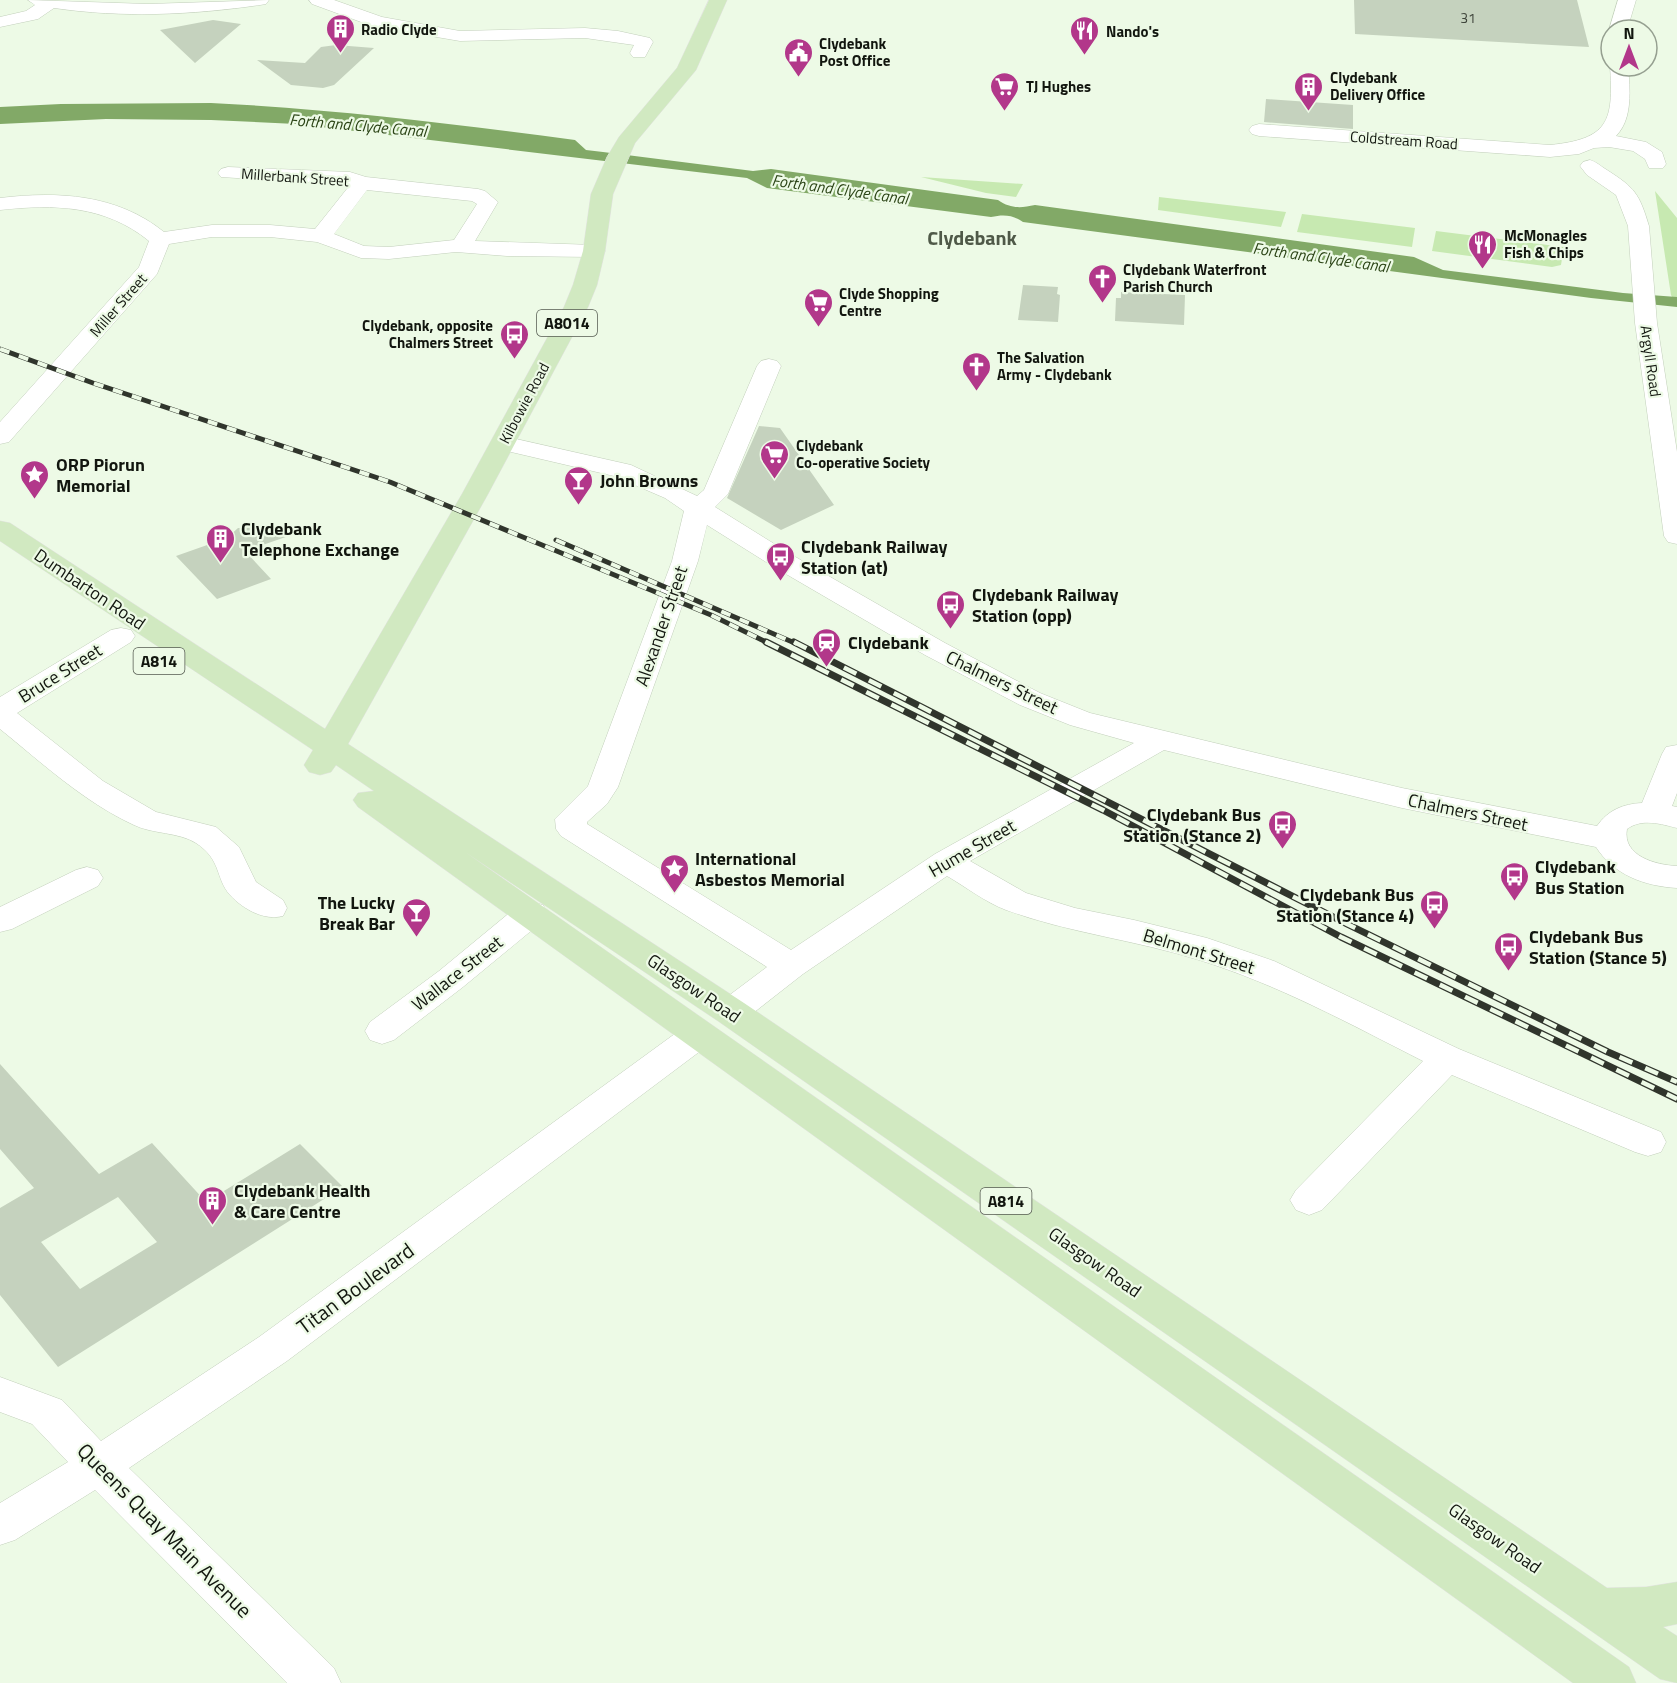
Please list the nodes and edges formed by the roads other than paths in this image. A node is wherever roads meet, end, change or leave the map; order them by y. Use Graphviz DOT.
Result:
graph roads {
  1 [pos="260,0"];
  2 [pos="318,0"];
  3 [pos="718,0"];
  4 [pos="1627,0"];
  5 [pos="44,1"];
  6 [pos="1622,18"];
  7 [pos="0,22"];
  8 [pos="639,53"];
  9 [pos="1620,78"];
  10 [pos="1615,126"];
  11 [pos="1259,130"];
  12 [pos="1600,141"];
  13 [pos="1677,152"];
  14 [pos="1583,158"];
  15 [pos="1677,164"];
  16 [pos="1641,166"];
  17 [pos="228,172"];
  18 [pos="362,183"];
  19 [pos="0,204"];
  20 [pos="321,236"];
  21 [pos="160,240"];
  22 [pos="461,246"];
  23 [pos="594,251"];
  24 [pos="769,366"];
  25 [pos="0,437"];
  26 [pos="503,443"];
  27 [pos="1674,494"];
  28 [pos="698,508"];
  29 [pos="0,529"];
  30 [pos="1677,536"];
  31 [pos="0,554"];
  32 [pos="121,636"];
  33 [pos="0,712"];
  34 [pos="1159,740"];
  35 [pos="1677,754"];
  36 [pos="325,757"];
  37 [pos="1665,815"];
  38 [pos="1610,839"];
  39 [pos="946,861"];
  40 [pos="1677,877"];
  41 [pos="87,878"];
  42 [pos="270,908"];
  43 [pos="531,913"];
  44 [pos="0,921"];
  45 [pos="791,966"];
  46 [pos="731,1012"];
  47 [pos="382,1031"];
  48 [pos="699,1034"];
  49 [pos="1448,1058"];
  50 [pos="1648,1142"];
  51 [pos="1309,1200"];
  52 [pos="0,1394"];
  53 [pos="98,1467"];
  54 [pos="0,1526"];
  55 [pos="1677,1603"];
  56 [pos="1599,1610"];
  57 [pos="1677,1663"];
  58 [pos="318,1683"];
  59 [pos="1612,1683"];
  1 -- 5 [label="street"];
  2 -- 8 [label="street"];
  3 -- 23 [label="main road, Kilbowie Road / A8014"];
  4 -- 6 [label="street"];
  5 -- 7 [label="street"];
  9 -- 10 [label="street"];
  10 -- 12 [label="street"];
  10 -- 16 [label="street"];
  11 -- 14 [label="street, Coldstream Road"];
  12 -- 14 [label="street"];
  12 -- 16 [label="street"];
  13 -- 16 [label="street"];
  14 -- 16 [label="street"];
  15 -- 16 [label="street"];
  16 -- 27 [label="street, Argyll Road"];
  17 -- 18 [label="street, Millerbank Street"];
  18 -- 20 [label="street, Millerbank Street"];
  18 -- 22 [label="street, Millerbank Street"];
  19 -- 21 [label="street"];
  20 -- 21 [label="street"];
  20 -- 22 [label="street"];
  21 -- 25 [label="street, Miller Street"];
  22 -- 23 [label="street"];
  23 -- 26 [label="main road, Kilbowie Road / A8014"];
  24 -- 28 [label="street, Alexander Street"];
  26 -- 28 [label="street, Chalmers Street"];
  26 -- 36 [label="main road, Kilbowie Road / A8014"];
  27 -- 30 [label="street, Argyll Road"];
  28 -- 34 [label="street, Chalmers Street"];
  28 -- 45 [label="street, Alexander Street"];
  29 -- 36 [label="main road, Dumbarton Road / A814"];
  31 -- 32 [label="main road, Dumbarton Road / A814"];
  32 -- 33 [label="street, Bruce Street"];
  32 -- 36 [label="main road, Dumbarton Road / A814"];
  33 -- 42 [label="street"];
  34 -- 38 [label="street, Chalmers Street"];
  34 -- 39 [label="street, Hume Street"];
  35 -- 37 [label="street"];
  36 -- 43 [label="main road, Glasgow Road / A814"];
  36 -- 46 [label="main road, Glasgow Road / A814"];
  37 -- 38 [label="street"];
  38 -- 40 [label="street"];
  39 -- 45 [label="street, Hume Street"];
  39 -- 49 [label="street, Belmont Street"];
  41 -- 44 [label="street"];
  43 -- 47 [label="street, Wallace Street"];
  43 -- 48 [label="main road, Glasgow Road / A814"];
  45 -- 46 [label="street, Hume Street"];
  46 -- 48 [label="main road"];
  46 -- 56 [label="main road, Glasgow Road / A814"];
  48 -- 53 [label="street, Titan Boulevard"];
  48 -- 59 [label="main road, Glasgow Road / A814"];
  49 -- 50 [label="street, Belmont Street"];
  49 -- 51 [label="street"];
  52 -- 53 [label="street, Queens Quay Main Avenue"];
  53 -- 54 [label="street, Titan Boulevard"];
  53 -- 58 [label="street, Queens Quay Main Avenue"];
  55 -- 56 [label="main road"];
  56 -- 57 [label="main road, Glasgow Road / A814"];
}
